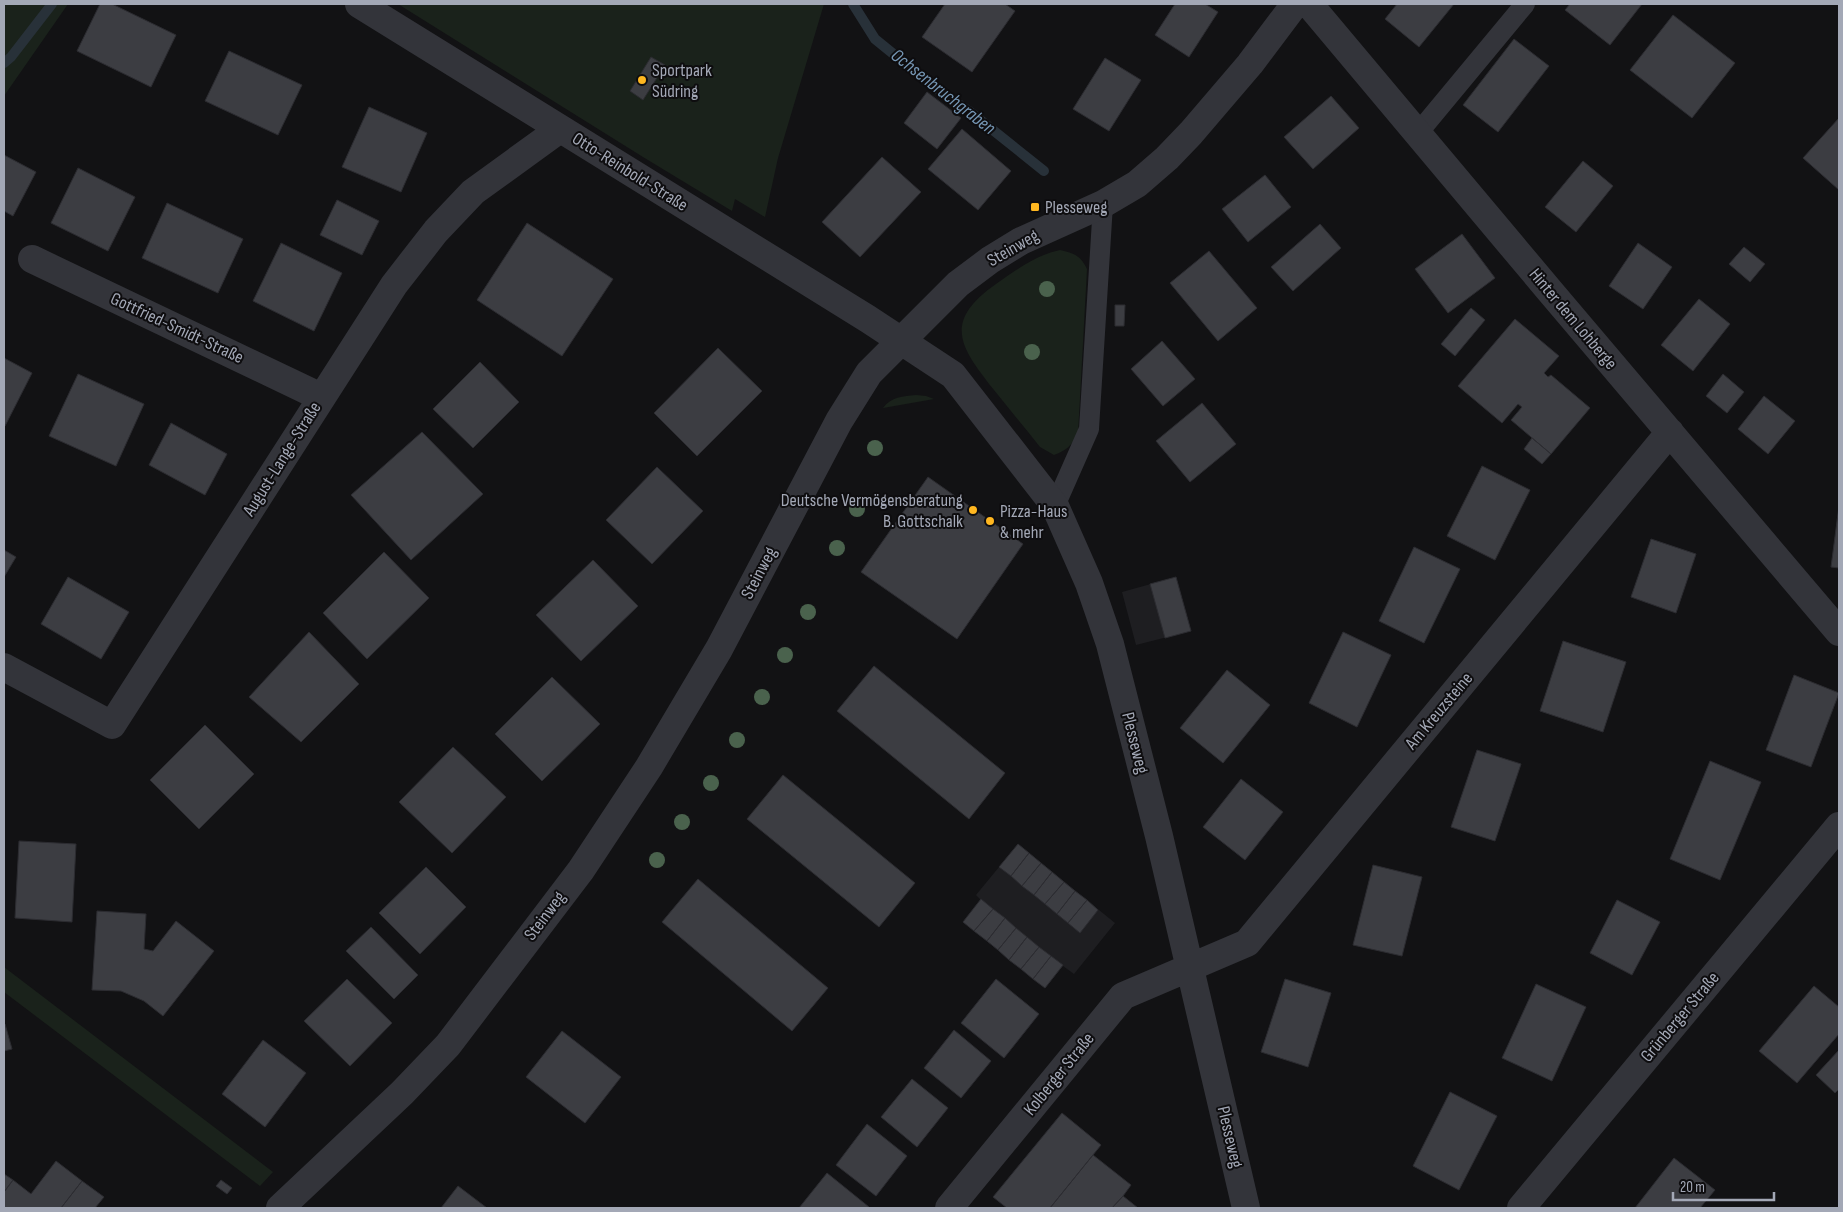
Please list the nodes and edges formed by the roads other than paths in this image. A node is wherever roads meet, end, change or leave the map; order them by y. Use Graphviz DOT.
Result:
graph roads {
  1 [pos="359,4"];
  2 [pos="1295,4"];
  3 [pos="1309,4"];
  4 [pos="1525,4"];
  5 [pos="560,128"];
  6 [pos="1418,133"];
  7 [pos="1103,204"];
  8 [pos="32,259"];
  9 [pos="901,341"];
  10 [pos="321,397"];
  11 [pos="1670,432"];
  12 [pos="1055,506"];
  13 [pos="1839,632"];
  14 [pos="4,667"];
  15 [pos="1839,826"];
  16 [pos="1191,968"];
  17 [pos="280,1208"];
  18 [pos="949,1208"];
  19 [pos="1246,1208"];
  20 [pos="1521,1208"];
  1 -- 5 [label="street, Otto-Reinbold-Straße"];
  2 -- 7 [label="street, Steinweg"];
  3 -- 6 [label="street, Hinter dem Lohberge"];
  4 -- 6 [label="lane"];
  5 -- 9 [label="street, Otto-Reinbold-Straße"];
  5 -- 10 [label="street, August-Lange-Straße"];
  6 -- 11 [label="street, Hinter dem Lohberge"];
  7 -- 9 [label="street, Steinweg"];
  7 -- 12 [label="lane"];
  8 -- 10 [label="street, Gottfried-Smidt-Straße"];
  9 -- 12 [label="street, Plesseweg"];
  9 -- 17 [label="street, Steinweg"];
  10 -- 14 [label="street, August-Lange-Straße"];
  11 -- 13 [label="street, Hinter dem Lohberge"];
  11 -- 16 [label="street, Am Kreuzsteine"];
  12 -- 16 [label="street, Plesseweg"];
  15 -- 20 [label="street, Grünberger Straße"];
  16 -- 18 [label="street, Kolberger Straße"];
  16 -- 19 [label="street, Plesseweg"];
}
